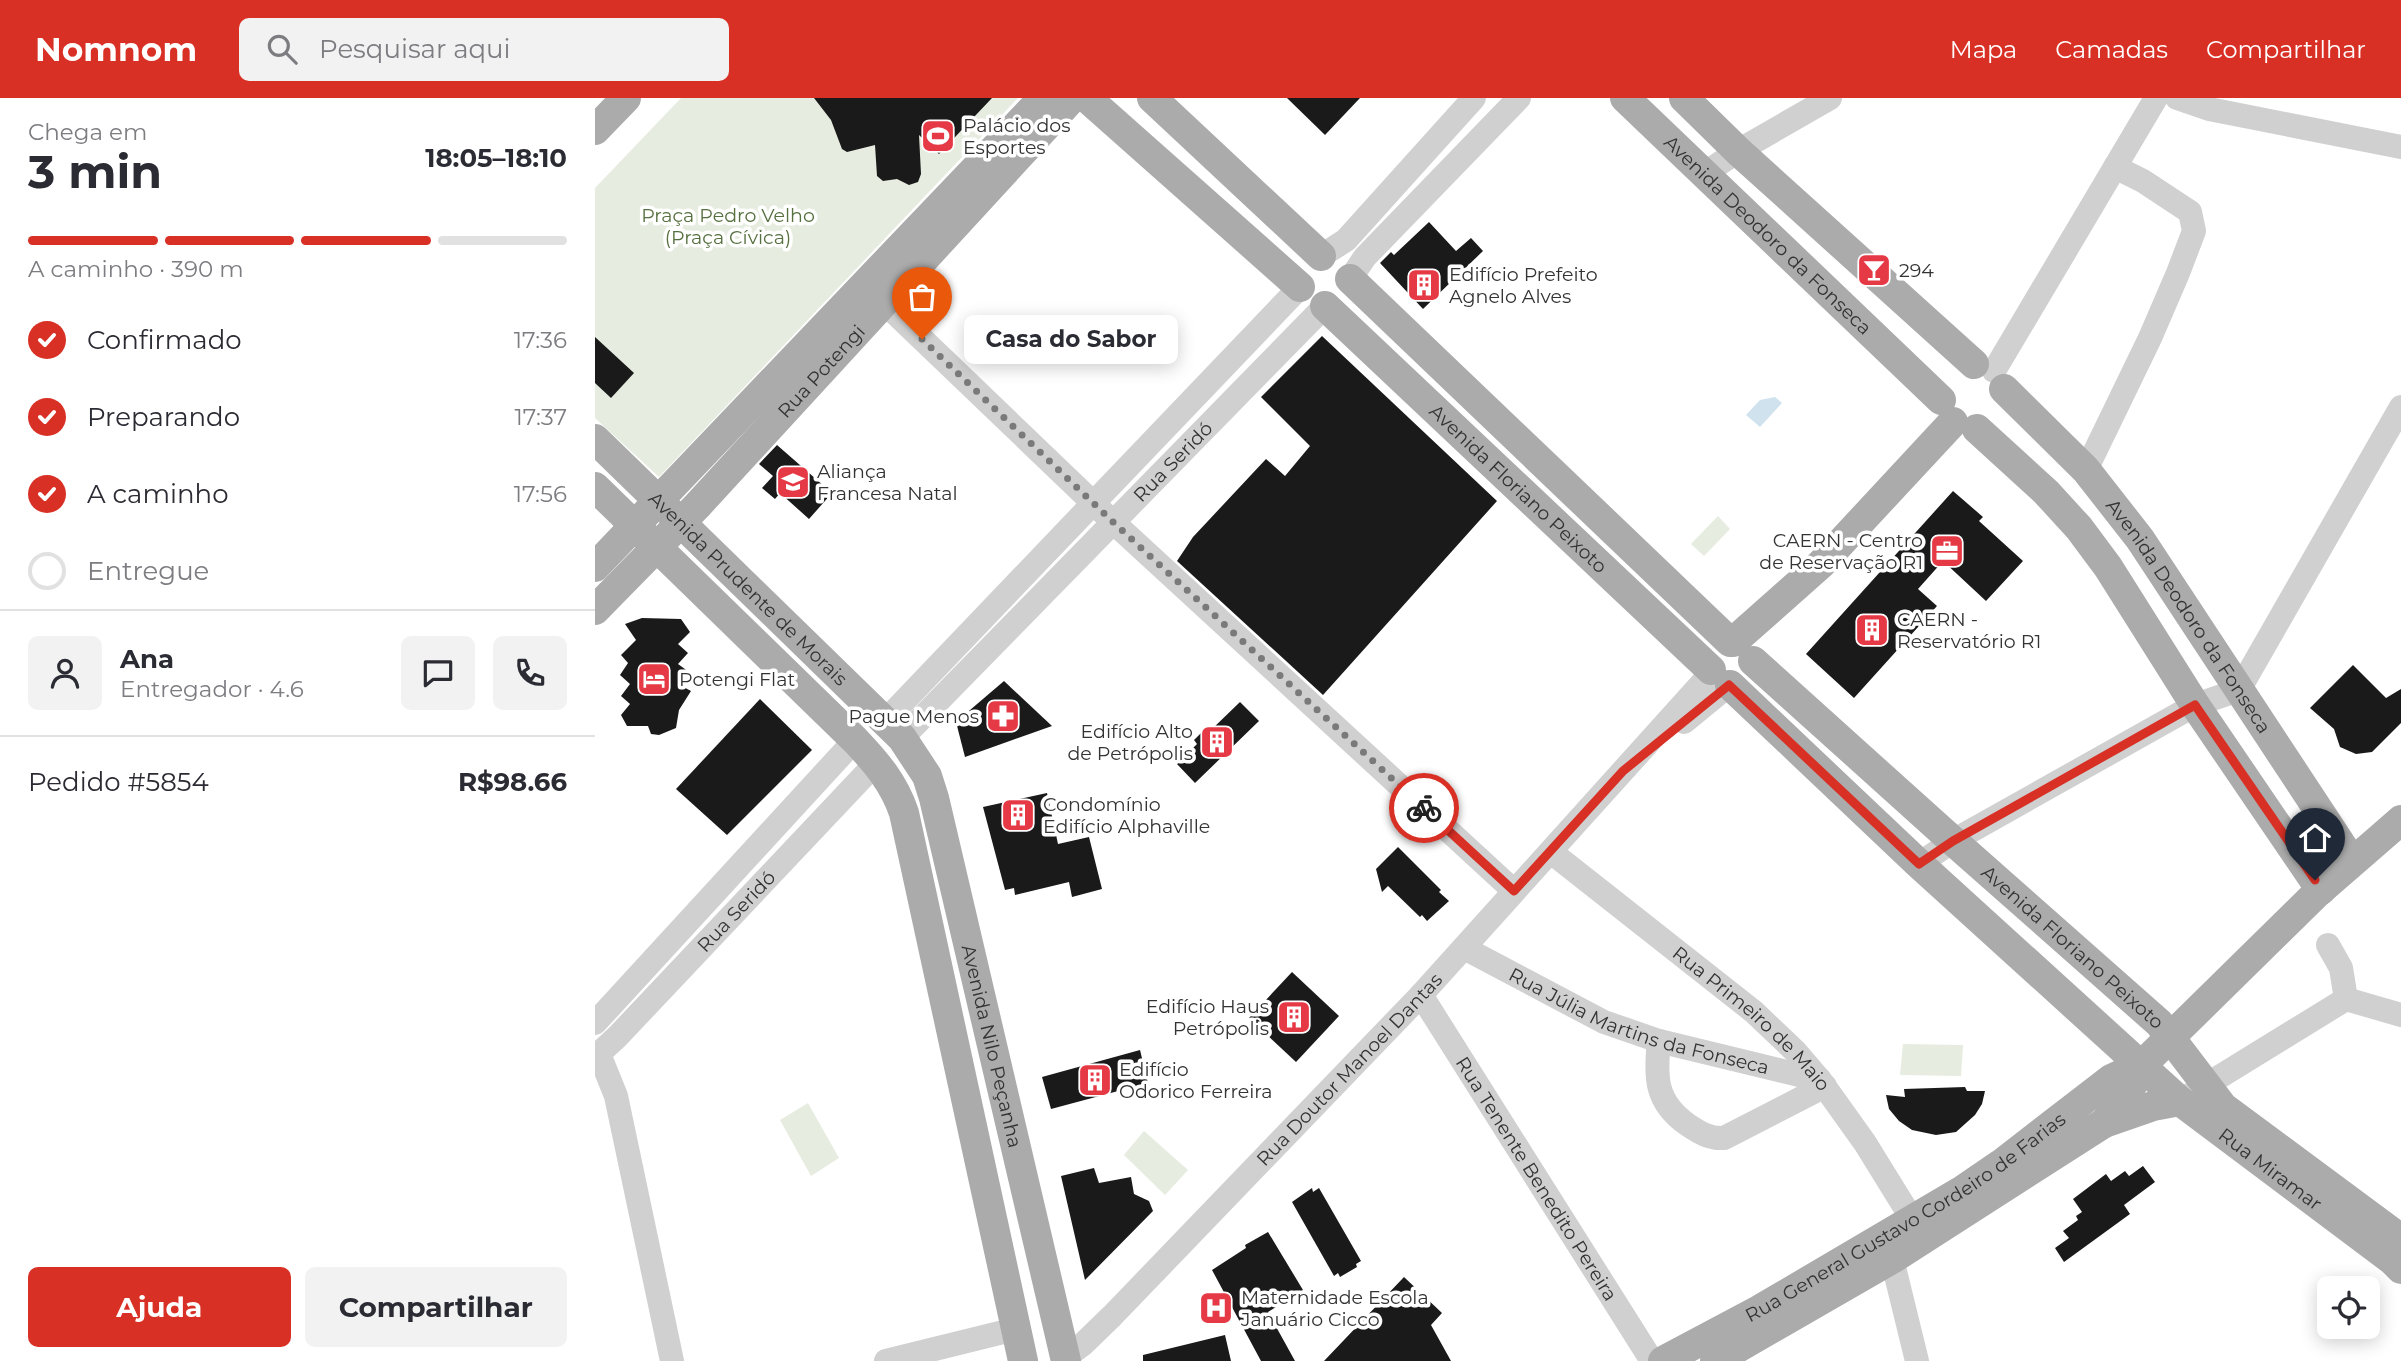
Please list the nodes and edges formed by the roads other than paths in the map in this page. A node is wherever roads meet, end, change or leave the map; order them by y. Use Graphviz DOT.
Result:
graph roads {
  1 [pos="626,98"];
  2 [pos="1043,98"];
  3 [pos="1072,98"];
  4 [pos="1087,98"];
  5 [pos="1152,98"];
  6 [pos="1474,98"];
  7 [pos="1519,98"];
  8 [pos="1625,98"];
  9 [pos="1684,98"];
  10 [pos="1830,98"];
  11 [pos="2156,98"];
  12 [pos="2177,98"];
  13 [pos="595,130"];
  14 [pos="2401,147"];
  15 [pos="1738,151"];
  16 [pos="1223,162"];
  17 [pos="2115,167"];
  18 [pos="1704,174"];
  19 [pos="1193,194"];
  20 [pos="1321,256"];
  21 [pos="1859,259"];
  22 [pos="1350,279"];
  23 [pos="1300,287"];
  24 [pos="1828,292"];
  25 [pos="874,293"];
  26 [pos="1325,306"];
  27 [pos="1991,375"];
  28 [pos="775,399"];
  29 [pos="2401,407"];
  30 [pos="1957,417"];
  31 [pos="595,439"];
  32 [pos="2087,471"];
  33 [pos="595,487"];
  34 [pos="660,500"];
  35 [pos="1093,502"];
  36 [pos="682,522"];
  37 [pos="1113,522"];
  38 [pos="636,526"];
  39 [pos="658,547"];
  40 [pos="595,567"];
  41 [pos="994,606"];
  42 [pos="595,610"];
  43 [pos="1013,624"];
  44 [pos="790,628"];
  45 [pos="1742,651"];
  46 [pos="766,652"];
  47 [pos="1721,678"];
  48 [pos="2217,697"];
  49 [pos="894,729"];
  50 [pos="855,740"];
  51 [pos="876,763"];
  52 [pos="826,771"];
  53 [pos="849,791"];
  54 [pos="2401,820"];
  55 [pos="774,828"];
  56 [pos="1953,841"];
  57 [pos="798,846"];
  58 [pos="1551,852"];
  59 [pos="2353,861"];
  60 [pos="1919,864"];
  61 [pos="2321,890"];
  62 [pos="1514,891"];
  63 [pos="691,918"];
  64 [pos="712,937"];
  65 [pos="2328,945"];
  66 [pos="1464,948"];
  67 [pos="1421,995"];
  68 [pos="2346,999"];
  69 [pos="2401,1015"];
  70 [pos="595,1023"];
  71 [pos="2171,1037"];
  72 [pos="1659,1041"];
  73 [pos="597,1055"];
  74 [pos="2143,1064"];
  75 [pos="1822,1083"];
  76 [pos="2207,1084"];
  77 [pos="2180,1101"];
  78 [pos="2104,1123"];
  79 [pos="972,1127"];
  80 [pos="1028,1199"];
  81 [pos="1912,1219"];
  82 [pos="2401,1239"];
  83 [pos="1887,1248"];
  84 [pos="2401,1269"];
  85 [pos="1016,1329"];
  86 [pos="1066,1359"];
  87 [pos="672,1361"];
  88 [pos="886,1361"];
  89 [pos="1023,1361"];
  90 [pos="1652,1361"];
  91 [pos="1663,1361"];
  92 [pos="1715,1361"];
  93 [pos="1916,1361"];
  1 -- 13 [label="main road"];
  2 -- 25 [label="main road, Rua Potengi"];
  3 -- 25 [label="main road, Rua Potengi"];
  4 -- 19 [label="main road"];
  5 -- 16 [label="main road"];
  6 -- 20 [label="street"];
  7 -- 22 [label="street"];
  8 -- 18 [label="main road, Avenida Deodoro da Fonseca"];
  9 -- 15 [label="main road, Avenida Deodoro da Fonseca"];
  10 -- 15 [label="street"];
  11 -- 17 [label="street"];
  12 -- 14 [label="street"];
  15 -- 18 [label="street"];
  15 -- 21 [label="main road, Avenida Deodoro da Fonseca"];
  16 -- 19 [label="main road"];
  16 -- 20 [label="main road"];
  17 -- 27 [label="street"];
  17 -- 32 [label="street"];
  18 -- 24 [label="main road, Avenida Deodoro da Fonseca"];
  19 -- 23 [label="main road"];
  20 -- 22 [label="main road"];
  20 -- 23 [label="main road"];
  21 -- 24 [label="main road"];
  21 -- 27 [label="main road, Avenida Deodoro da Fonseca"];
  22 -- 26 [label="main road"];
  22 -- 45 [label="main road, Avenida Floriano Peixoto"];
  23 -- 26 [label="main road"];
  23 -- 35 [label="street, Rua Seridó"];
  24 -- 30 [label="main road, Avenida Deodoro da Fonseca"];
  25 -- 28 [label="main road, Rua Potengi"];
  25 -- 35 [label="street"];
  26 -- 37 [label="street, Rua Seridó"];
  26 -- 47 [label="main road, Avenida Floriano Peixoto"];
  27 -- 30 [label="main road"];
  27 -- 30 [label="main road"];
  27 -- 32 [label="main road, Avenida Deodoro da Fonseca"];
  28 -- 34 [label="main road, Rua Potengi"];
  28 -- 36 [label="main road, Rua Potengi"];
  29 -- 48 [label="street"];
  30 -- 45 [label="main road"];
  30 -- 48 [label="main road, Avenida Deodoro da Fonseca"];
  31 -- 34 [label="main road, Avenida Prudente de Morais"];
  32 -- 48 [label="main road, Avenida Deodoro da Fonseca"];
  33 -- 38 [label="main road, Avenida Prudente de Morais"];
  34 -- 36 [label="main road, Avenida Prudente de Morais"];
  34 -- 38 [label="main road, Rua Potengi"];
  35 -- 37 [label="street"];
  35 -- 41 [label="street, Rua Seridó"];
  36 -- 39 [label="main road, Rua Potengi"];
  36 -- 44 [label="main road, Avenida Prudente de Morais"];
  37 -- 43 [label="street, Rua Seridó"];
  37 -- 62 [label="street"];
  38 -- 39 [label="main road, Avenida Prudente de Morais"];
  38 -- 40 [label="main road, Rua Potengi"];
  39 -- 42 [label="main road, Rua Potengi"];
  39 -- 46 [label="main road, Avenida Prudente de Morais"];
  41 -- 43 [label="street"];
  41 -- 49 [label="street, Rua Seridó"];
  43 -- 49 [label="street, Rua Seridó"];
  44 -- 46 [label="main road"];
  44 -- 49 [label="main road, Avenida Prudente de Morais"];
  45 -- 47 [label="main road"];
  45 -- 56 [label="main road, Avenida Floriano Peixoto"];
  46 -- 50 [label="main road, Avenida Prudente de Morais"];
  47 -- 58 [label="street, Rua Doutor Manoel Dantas"];
  47 -- 60 [label="main road, Avenida Floriano Peixoto"];
  48 -- 56 [label="street"];
  48 -- 59 [label="main road, Avenida Deodoro da Fonseca"];
  48 -- 61 [label="main road, Avenida Deodoro da Fonseca"];
  49 -- 80 [label="main road, Avenida Nilo Peçanha"];
  50 -- 51 [label="main road, Avenida Prudente de Morais"];
  50 -- 52 [label="street, Rua Seridó"];
  51 -- 53 [label="street, Rua Seridó"];
  51 -- 79 [label="main road, Avenida Nilo Peçanha"];
  52 -- 53 [label="street"];
  52 -- 55 [label="street, Rua Seridó"];
  53 -- 57 [label="street, Rua Seridó"];
  54 -- 59 [label="main road, Rua General Gustavo Cordeiro de Farias"];
  55 -- 57 [label="street"];
  55 -- 63 [label="street, Rua Seridó"];
  56 -- 60 [label="street"];
  56 -- 71 [label="main road, Avenida Floriano Peixoto"];
  57 -- 64 [label="street, Rua Seridó"];
  58 -- 62 [label="street, Rua Doutor Manoel Dantas"];
  58 -- 75 [label="street, Rua Primeiro de Maio"];
  59 -- 61 [label="main road, Rua General Gustavo Cordeiro de Farias"];
  60 -- 74 [label="main road, Avenida Floriano Peixoto"];
  61 -- 71 [label="main road, Rua General Gustavo Cordeiro de Farias"];
  62 -- 66 [label="street, Rua Doutor Manoel Dantas"];
  63 -- 64 [label="street"];
  63 -- 70 [label="street, Rua Seridó"];
  64 -- 73 [label="street, Rua Seridó"];
  65 -- 68 [label="street"];
  66 -- 67 [label="street, Rua Doutor Manoel Dantas"];
  66 -- 72 [label="street, Rua Júlia Martins da Fonseca"];
  67 -- 86 [label="street, Rua Doutor Manoel Dantas"];
  67 -- 90 [label="street, Rua Tenente Benedito Pereira"];
  68 -- 69 [label="street"];
  68 -- 76 [label="street"];
  71 -- 74 [label="main road, Rua General Gustavo Cordeiro de Farias"];
  71 -- 76 [label="main road, Rua Miramar"];
  72 -- 75 [label="street, Rua Júlia Martins da Fonseca"];
  72 -- 75 [label="street"];
  73 -- 87 [label="street"];
  74 -- 77 [label="main road, Rua Miramar"];
  74 -- 78 [label="main road, Rua General Gustavo Cordeiro de Farias"];
  74 -- 81 [label="main road, Rua General Gustavo Cordeiro de Farias"];
  75 -- 81 [label="street, Rua Primeiro de Maio"];
  76 -- 77 [label="street"];
  76 -- 82 [label="main road, Rua Miramar"];
  77 -- 78 [label="main road"];
  77 -- 84 [label="main road, Rua Miramar"];
  78 -- 83 [label="main road, Rua General Gustavo Cordeiro de Farias"];
  79 -- 80 [label="main road"];
  79 -- 85 [label="main road, Avenida Nilo Peçanha"];
  80 -- 86 [label="main road, Avenida Nilo Peçanha"];
  81 -- 83 [label="main road, Rua General Gustavo Cordeiro de Farias"];
  83 -- 91 [label="main road, Rua General Gustavo Cordeiro de Farias"];
  83 -- 92 [label="main road, Rua General Gustavo Cordeiro de Farias"];
  83 -- 93 [label="street"];
  85 -- 88 [label="street"];
  85 -- 89 [label="main road, Avenida Nilo Peçanha"];
}
